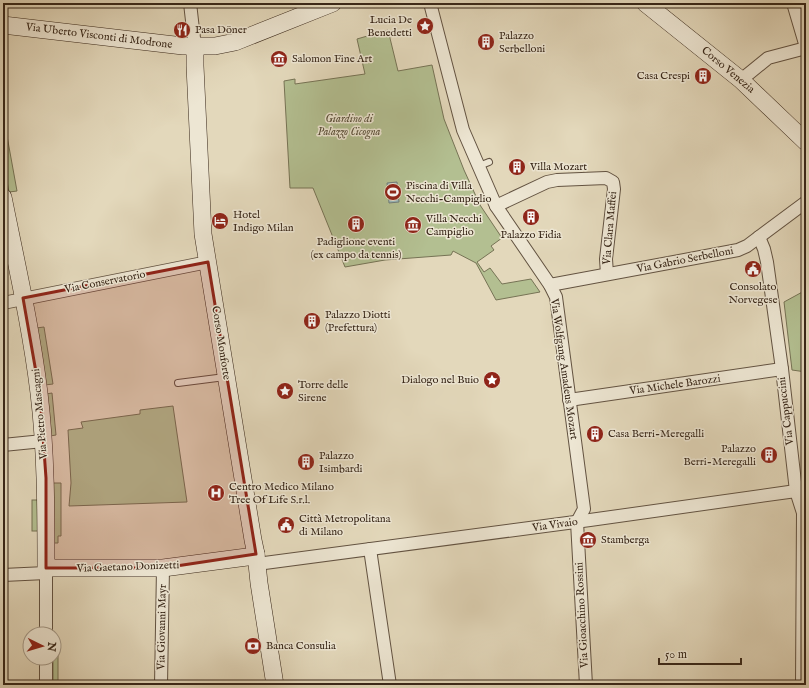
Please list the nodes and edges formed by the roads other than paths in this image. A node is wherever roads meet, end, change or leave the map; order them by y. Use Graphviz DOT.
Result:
graph roads {
  1 [pos="190,3"];
  2 [pos="333,3"];
  3 [pos="430,3"];
  4 [pos="646,3"];
  5 [pos="793,3"];
  6 [pos="3,24"];
  7 [pos="195,47"];
  8 [pos="806,47"];
  9 [pos="741,80"];
  10 [pos="806,142"];
  11 [pos="3,197"];
  12 [pos="806,202"];
  13 [pos="496,206"];
  14 [pos="759,237"];
  15 [pos="208,262"];
  16 [pos="607,274"];
  17 [pos="550,285"];
  18 [pos="23,298"];
  19 [pos="3,302"];
  20 [pos="782,370"];
  21 [pos="226,377"];
  22 [pos="178,383"];
  23 [pos="569,400"];
  24 [pos="43,441"];
  25 [pos="3,445"];
  26 [pos="796,491"];
  27 [pos="806,500"];
  28 [pos="577,522"];
  29 [pos="370,549"];
  30 [pos="257,559"];
  31 [pos="163,568"];
  32 [pos="46,571"];
  33 [pos="3,575"];
  34 [pos="46,626"];
  35 [pos="46,666"];
  36 [pos="274,684"];
  37 [pos="803,684"];
  38 [pos="46,685"];
  39 [pos="161,685"];
  40 [pos="390,685"];
  41 [pos="586,685"];
  1 -- 7 [label="street, Corso Monforte"];
  2 -- 7 [label="street, Via Uberto Visconti di Modrone"];
  3 -- 13 [label="street, Via Wolfgang Amadeus Mozart"];
  4 -- 9 [label="street, Corso Venezia"];
  5 -- 8 [label="street"];
  6 -- 7 [label="street, Via Uberto Visconti di Modrone"];
  7 -- 15 [label="street, Corso Monforte"];
  8 -- 9 [label="street"];
  9 -- 10 [label="street, Corso Venezia"];
  11 -- 18 [label="street, Via Pietro Mascagni"];
  12 -- 14 [label="street, Via Gabrio Serbelloni"];
  13 -- 16 [label="street, Via Clara Maffei"];
  13 -- 17 [label="street, Via Wolfgang Amadeus Mozart"];
  14 -- 16 [label="street, Via Gabrio Serbelloni"];
  14 -- 20 [label="street, Via Cappuccini"];
  15 -- 18 [label="street, Via Conservatorio"];
  15 -- 21 [label="street, Corso Monforte"];
  16 -- 17 [label="street, Via Gabrio Serbelloni"];
  17 -- 23 [label="street, Via Wolfgang Amadeus Mozart"];
  18 -- 19 [label="street, Via Conservatorio"];
  18 -- 24 [label="street, Via Pietro Mascagni"];
  20 -- 23 [label="street, Via Michele Barozzi"];
  20 -- 26 [label="street, Via Cappuccini"];
  21 -- 22 [label="lane"];
  21 -- 30 [label="street, Corso Monforte"];
  23 -- 28 [label="street, Via Wolfgang Amadeus Mozart"];
  24 -- 25 [label="street"];
  24 -- 32 [label="street, Via Pietro Mascagni"];
  26 -- 27 [label="street"];
  26 -- 28 [label="street, Via Vivaio"];
  26 -- 37 [label="street, Via Cappuccini"];
  28 -- 29 [label="street, Via Vivaio"];
  28 -- 41 [label="street, Via Gioacchino Rossini"];
  29 -- 30 [label="street, Via Vivaio"];
  29 -- 40 [label="street"];
  30 -- 31 [label="street, Via Gaetano Donizetti"];
  30 -- 36 [label="street, Corso Monforte"];
  31 -- 32 [label="street, Via Gaetano Donizetti"];
  31 -- 39 [label="street, Via Giovanni Mayr"];
  32 -- 33 [label="street, Via Gaetano Donizetti"];
  32 -- 34 [label="street, Via Pietro Mascagni"];
  35 -- 38 [label="street"];
}
